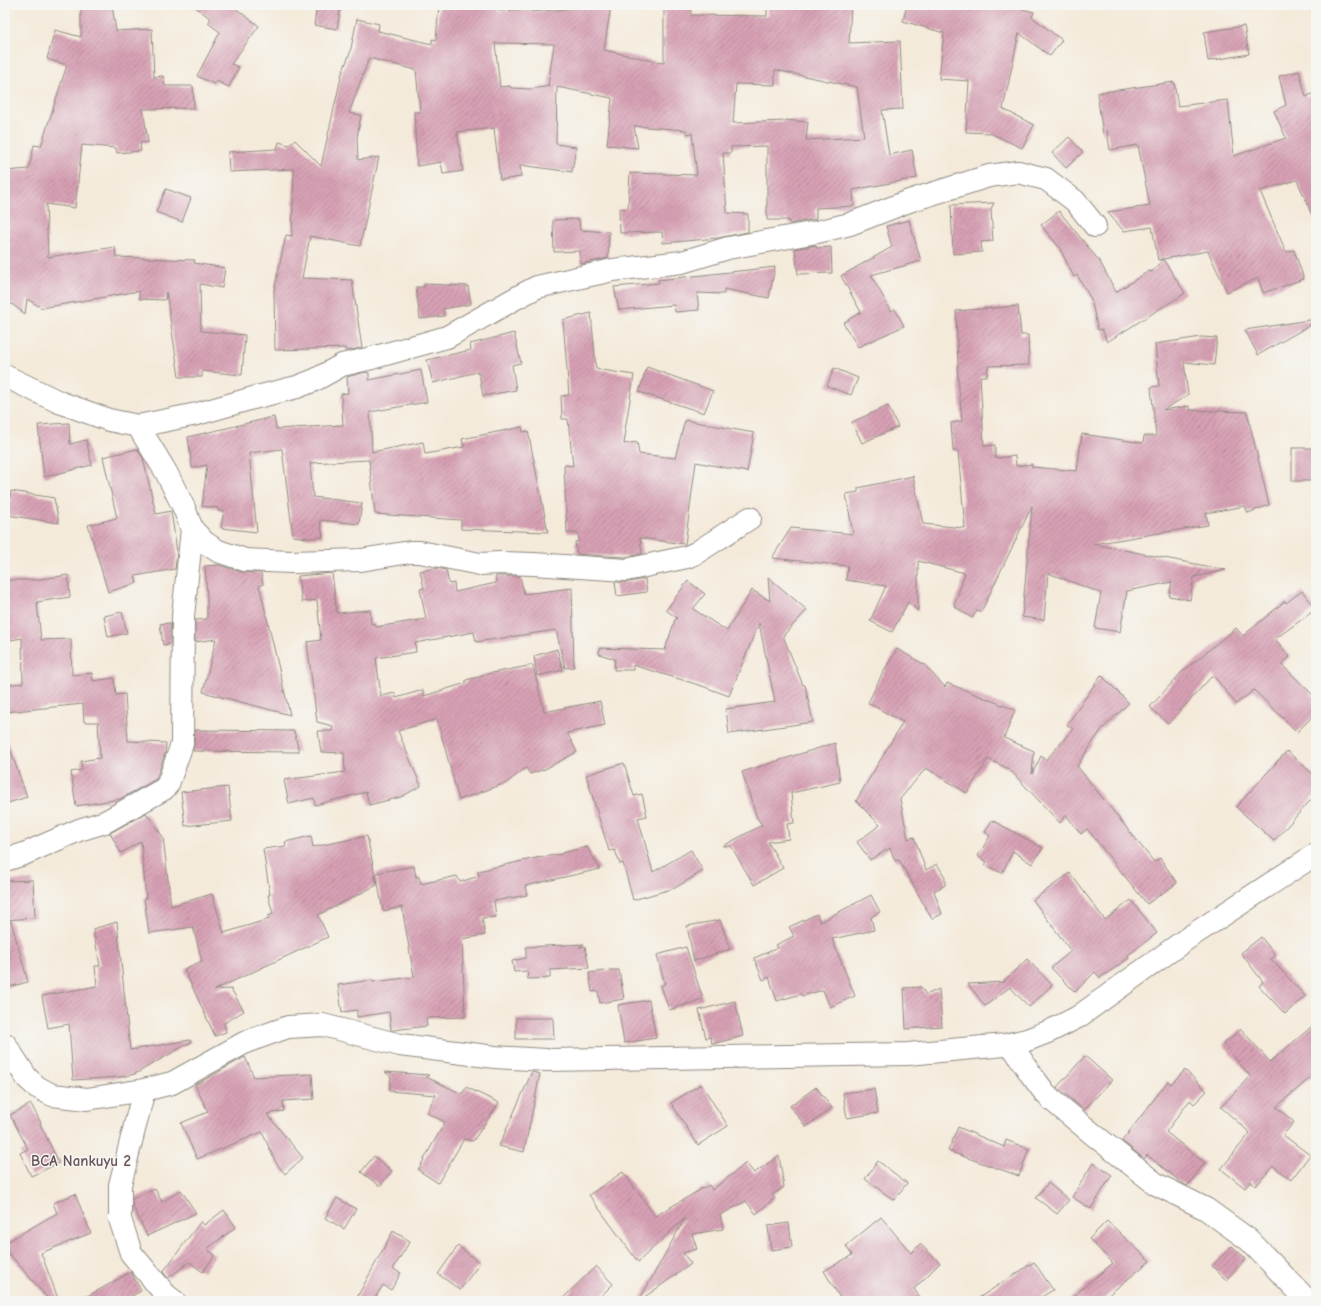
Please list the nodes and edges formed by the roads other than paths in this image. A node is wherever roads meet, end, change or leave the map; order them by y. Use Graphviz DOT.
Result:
graph roads {
  1 [pos="1095,226"];
  2 [pos="5,376"];
  3 [pos="138,426"];
  4 [pos="750,518"];
  5 [pos="192,529"];
  6 [pos="1316,854"];
  7 [pos="5,860"];
  8 [pos="5,1044"];
  9 [pos="1011,1044"];
  10 [pos="144,1090"];
  11 [pos="174,1301"];
  12 [pos="1308,1301"];
  1 -- 3 [label="street"];
  2 -- 3 [label="street"];
  3 -- 5 [label="street"];
  4 -- 5 [label="street"];
  5 -- 7 [label="street"];
  6 -- 9 [label="street"];
  8 -- 10 [label="street"];
  9 -- 10 [label="street"];
  9 -- 12 [label="street"];
  10 -- 11 [label="street"];
}
